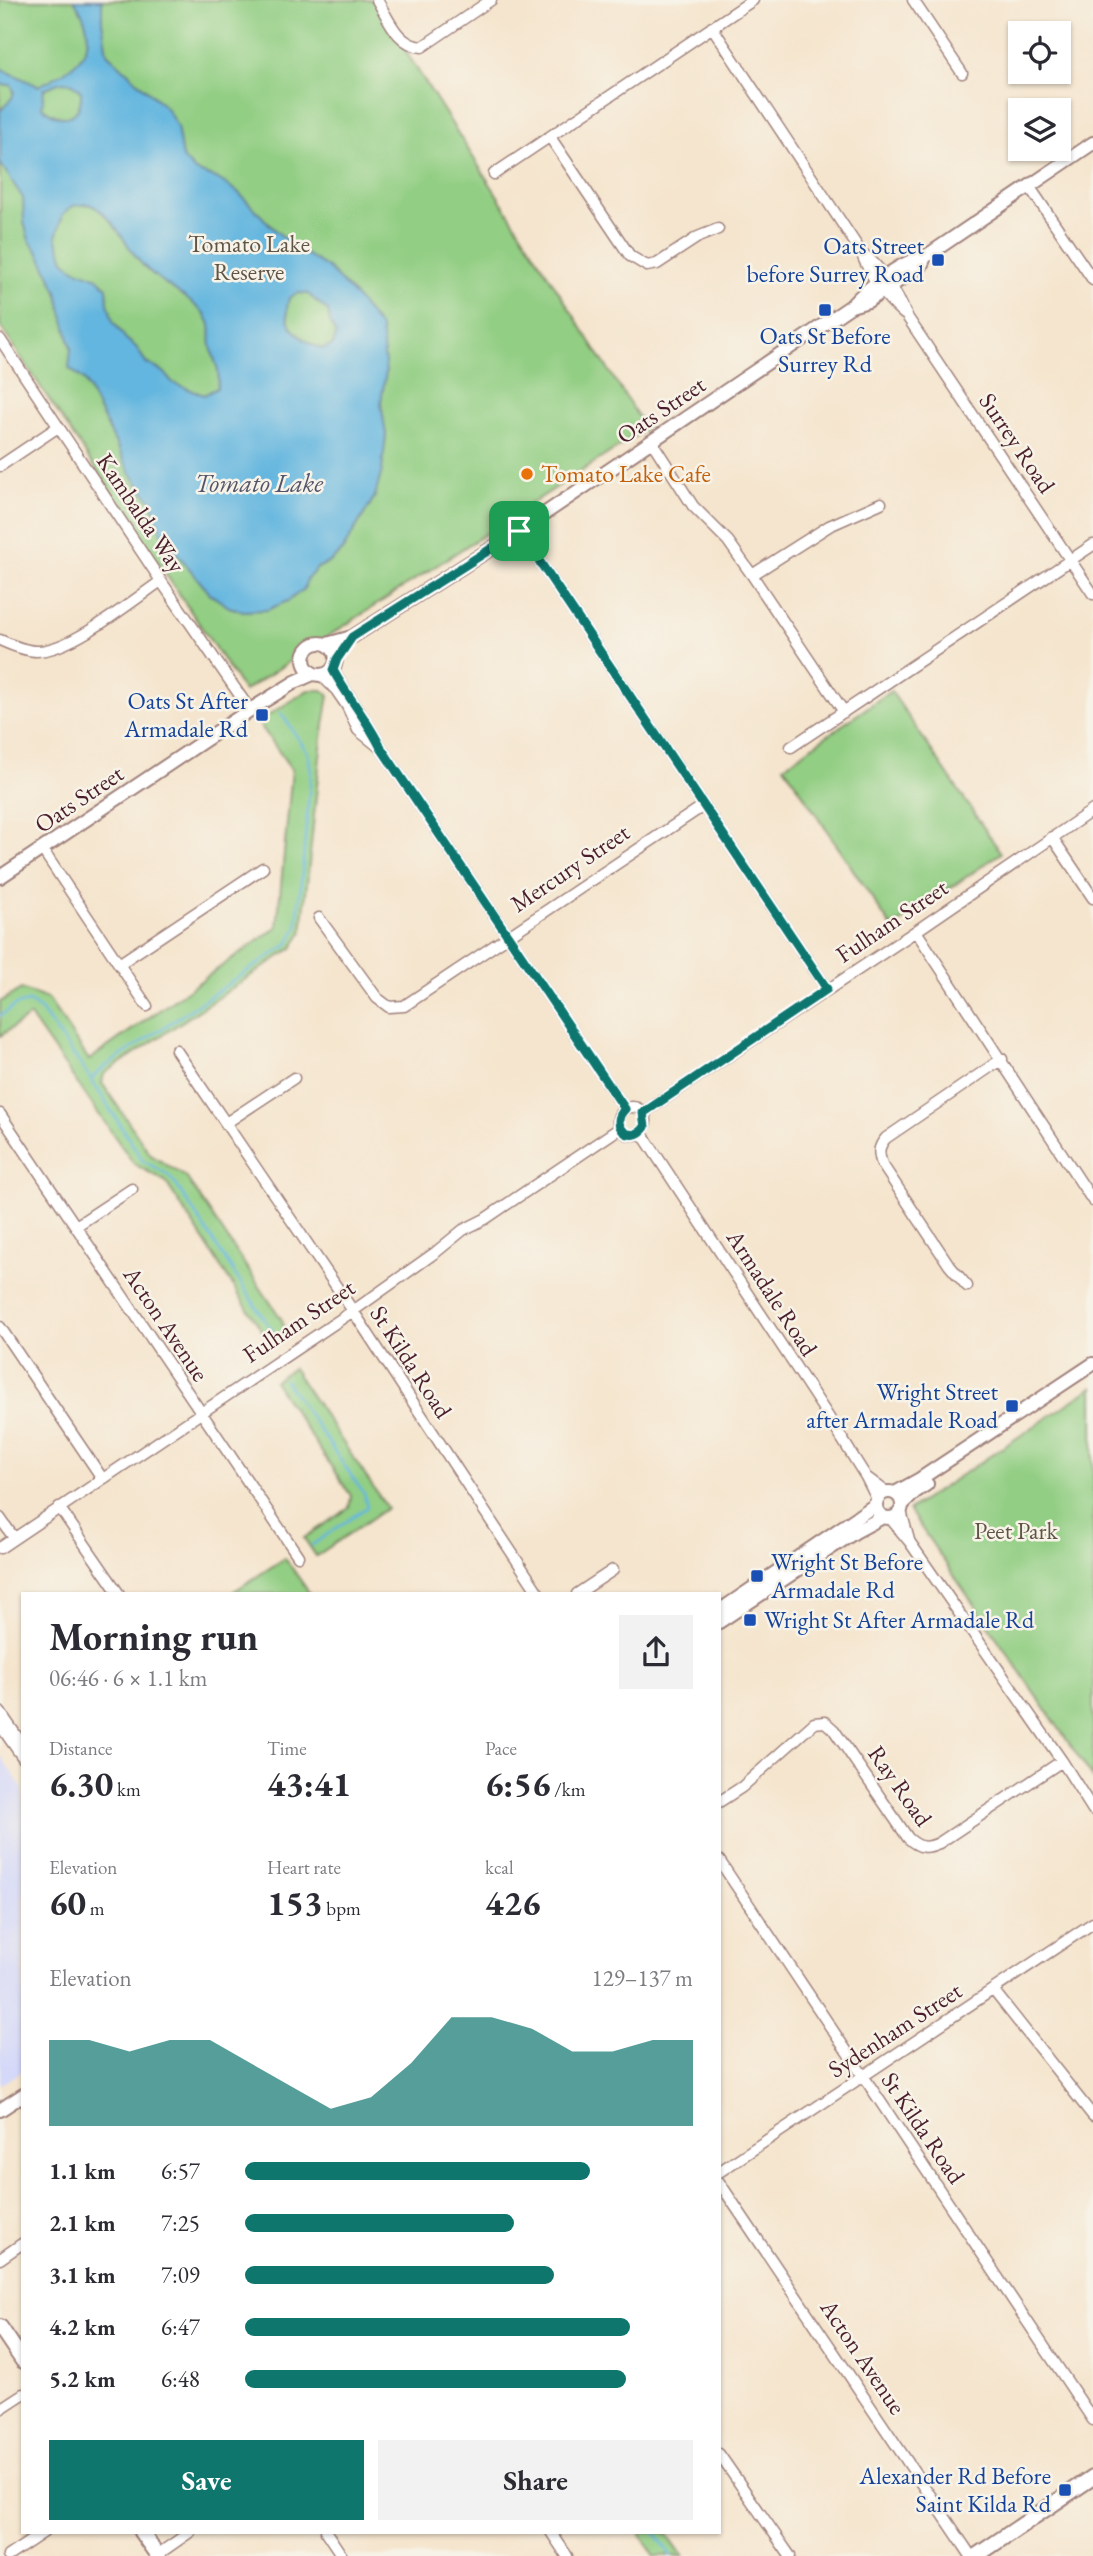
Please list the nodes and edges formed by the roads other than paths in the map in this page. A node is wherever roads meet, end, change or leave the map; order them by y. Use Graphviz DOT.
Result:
graph roads {
  1 [pos="377,0"];
  2 [pos="491,0"];
  3 [pos="753,0"];
  4 [pos="913,0"];
  5 [pos="712,27"];
  6 [pos="961,73"];
  7 [pos="550,137"];
  8 [pos="1093,143"];
  9 [pos="494,174"];
  10 [pos="1029,186"];
  11 [pos="718,229"];
  12 [pos="1093,280"];
  13 [pos="884,284"];
  14 [pos="0,339"];
  15 [pos="58,427"];
  16 [pos="652,442"];
  17 [pos="0,467"];
  18 [pos="881,503"];
  19 [pos="519,531"];
  20 [pos="1093,545"];
  21 [pos="1071,560"];
  22 [pos="752,575"];
  23 [pos="161,582"];
  24 [pos="1093,594"];
  25 [pos="352,637"];
  26 [pos="0,640"];
  27 [pos="327,645"];
  28 [pos="303,661"];
  29 [pos="326,670"];
  30 [pos="250,710"];
  31 [pos="844,712"];
  32 [pos="791,747"];
  33 [pos="703,806"];
  34 [pos="1093,810"];
  35 [pos="1052,837"];
  36 [pos="42,849"];
  37 [pos="262,868"];
  38 [pos="0,877"];
  39 [pos="1093,898"];
  40 [pos="319,918"];
  41 [pos="916,931"];
  42 [pos="506,936"];
  43 [pos="119,964"];
  44 [pos="827,989"];
  45 [pos="147,1006"];
  46 [pos="176,1050"];
  47 [pos="1002,1059"];
  48 [pos="294,1078"];
  49 [pos="625,1109"];
  50 [pos="643,1113"];
  51 [pos="0,1114"];
  52 [pos="226,1123"];
  53 [pos="620,1128"];
  54 [pos="641,1132"];
  55 [pos="132,1189"];
  56 [pos="1093,1201"];
  57 [pos="76,1226"];
  58 [pos="967,1286"];
  59 [pos="352,1311"];
  60 [pos="0,1328"];
  61 [pos="1093,1364"];
  62 [pos="1093,1374"];
  63 [pos="201,1412"];
  64 [pos="102,1478"];
  65 [pos="883,1497"];
  66 [pos="59,1507"];
  67 [pos="894,1513"];
  68 [pos="0,1518"];
  69 [pos="14,1538"];
  70 [pos="0,1548"];
  71 [pos="298,1556"];
  72 [pos="613,1570"];
  73 [pos="119,1592"];
  74 [pos="538,1592"];
  75 [pos="580,1592"];
  76 [pos="721,1610"];
  77 [pos="721,1621"];
  78 [pos="0,1712"];
  79 [pos="0,1725"];
  80 [pos="21,1742"];
  81 [pos="21,1755"];
  82 [pos="1062,1761"];
  83 [pos="721,1801"];
  84 [pos="1093,1810"];
  85 [pos="721,1863"];
  86 [pos="1093,1923"];
  87 [pos="994,1991"];
  88 [pos="863,2076"];
  89 [pos="21,2086"];
  90 [pos="21,2096"];
  91 [pos="0,2101"];
  92 [pos="0,2110"];
  93 [pos="1093,2116"];
  94 [pos="721,2171"];
  95 [pos="721,2185"];
  96 [pos="21,2244"];
  97 [pos="0,2259"];
  98 [pos="0,2327"];
  99 [pos="21,2358"];
  100 [pos="21,2395"];
  101 [pos="0,2409"];
  102 [pos="1093,2420"];
  103 [pos="721,2457"];
  104 [pos="1093,2477"];
  105 [pos="1093,2487"];
  106 [pos="41,2534"];
  107 [pos="142,2534"];
  108 [pos="187,2534"];
  109 [pos="327,2534"];
  110 [pos="552,2534"];
  111 [pos="157,2555"];
  112 [pos="8,2556"];
  113 [pos="342,2556"];
  114 [pos="567,2556"];
  115 [pos="790,2556"];
  116 [pos="974,2556"];
  117 [pos="991,2556"];
  1 -- 2 [label="street"];
  3 -- 5 [label="street"];
  4 -- 6 [label="street"];
  5 -- 7 [label="street"];
  5 -- 13 [label="street, Surrey Road"];
  7 -- 9 [label="street"];
  7 -- 11 [label="street"];
  8 -- 10 [label="street, Oats Street"];
  10 -- 12 [label="street"];
  10 -- 13 [label="street, Oats Street"];
  13 -- 16 [label="street, Oats Street"];
  13 -- 21 [label="street, Surrey Road"];
  14 -- 15 [label="street, Kambalda Way"];
  15 -- 17 [label="street"];
  15 -- 23 [label="street, Kambalda Way"];
  16 -- 19 [label="street, Oats Street"];
  16 -- 22 [label="street"];
  18 -- 22 [label="street"];
  19 -- 25 [label="street, Oats Street"];
  19 -- 33 [label="street"];
  20 -- 21 [label="street"];
  21 -- 24 [label="street, Surrey Road"];
  21 -- 31 [label="street"];
  22 -- 31 [label="street"];
  23 -- 26 [label="street"];
  23 -- 30 [label="street, Kambalda Way"];
  25 -- 27 [label="street, Oats Street"];
  25 -- 29 [label="street, Oats Street"];
  27 -- 28 [label="street"];
  27 -- 29 [label="street"];
  28 -- 29 [label="street"];
  28 -- 30 [label="street, Oats Street"];
  29 -- 30 [label="street, Oats Street"];
  29 -- 42 [label="street"];
  30 -- 36 [label="street, Oats Street"];
  31 -- 32 [label="street"];
  33 -- 42 [label="street, Mercury Street"];
  33 -- 44 [label="street"];
  34 -- 35 [label="street, Fulham Street"];
  35 -- 39 [label="street"];
  35 -- 41 [label="street, Fulham Street"];
  36 -- 38 [label="street, Oats Street"];
  36 -- 43 [label="street"];
  37 -- 43 [label="street"];
  40 -- 42 [label="street, Mercury Street"];
  41 -- 44 [label="street, Fulham Street"];
  41 -- 47 [label="street"];
  42 -- 49 [label="street"];
  43 -- 45 [label="street"];
  44 -- 50 [label="street, Fulham Street"];
  46 -- 52 [label="street, St Kilda Road"];
  47 -- 56 [label="street"];
  47 -- 58 [label="street"];
  48 -- 52 [label="street"];
  49 -- 50 [label="street"];
  49 -- 53 [label="street"];
  50 -- 54 [label="street"];
  51 -- 57 [label="street, Acton Avenue"];
  52 -- 59 [label="street, St Kilda Road"];
  53 -- 54 [label="street"];
  53 -- 59 [label="street, Fulham Street"];
  54 -- 65 [label="street, Armadale Road"];
  55 -- 57 [label="street"];
  57 -- 63 [label="street, Acton Avenue"];
  59 -- 63 [label="street, Fulham Street"];
  59 -- 74 [label="street, St Kilda Road"];
  60 -- 64 [label="street"];
  61 -- 65 [label="street"];
  62 -- 67 [label="street"];
  63 -- 64 [label="street, Fulham Street"];
  63 -- 71 [label="street, Acton Avenue"];
  64 -- 66 [label="street, Fulham Street"];
  65 -- 67 [label="street"];
  65 -- 67 [label="street"];
  65 -- 76 [label="street"];
  66 -- 69 [label="street, Fulham Street"];
  66 -- 73 [label="street"];
  67 -- 77 [label="street"];
  67 -- 82 [label="street"];
  68 -- 69 [label="street"];
  69 -- 70 [label="street, Fulham Street"];
  72 -- 75 [label="street"];
  78 -- 80 [label="street"];
  79 -- 81 [label="street"];
  82 -- 83 [label="street, Ray Road"];
  82 -- 84 [label="street"];
  85 -- 88 [label="street, St Kilda Road"];
  86 -- 87 [label="street, Sydenham Street"];
  87 -- 88 [label="street, Sydenham Street"];
  87 -- 93 [label="street"];
  88 -- 94 [label="street, Sydenham Street"];
  88 -- 102 [label="street, St Kilda Road"];
  89 -- 91 [label="street"];
  90 -- 92 [label="street"];
  95 -- 116 [label="street, Acton Avenue"];
  96 -- 97 [label="street"];
  98 -- 99 [label="main road"];
  100 -- 101 [label="street"];
  103 -- 115 [label="street"];
  104 -- 116 [label="main road"];
  105 -- 117 [label="main road"];
  106 -- 112 [label="street"];
  107 -- 111 [label="main road"];
  108 -- 111 [label="street"];
  109 -- 113 [label="street"];
  110 -- 114 [label="street"];
}
